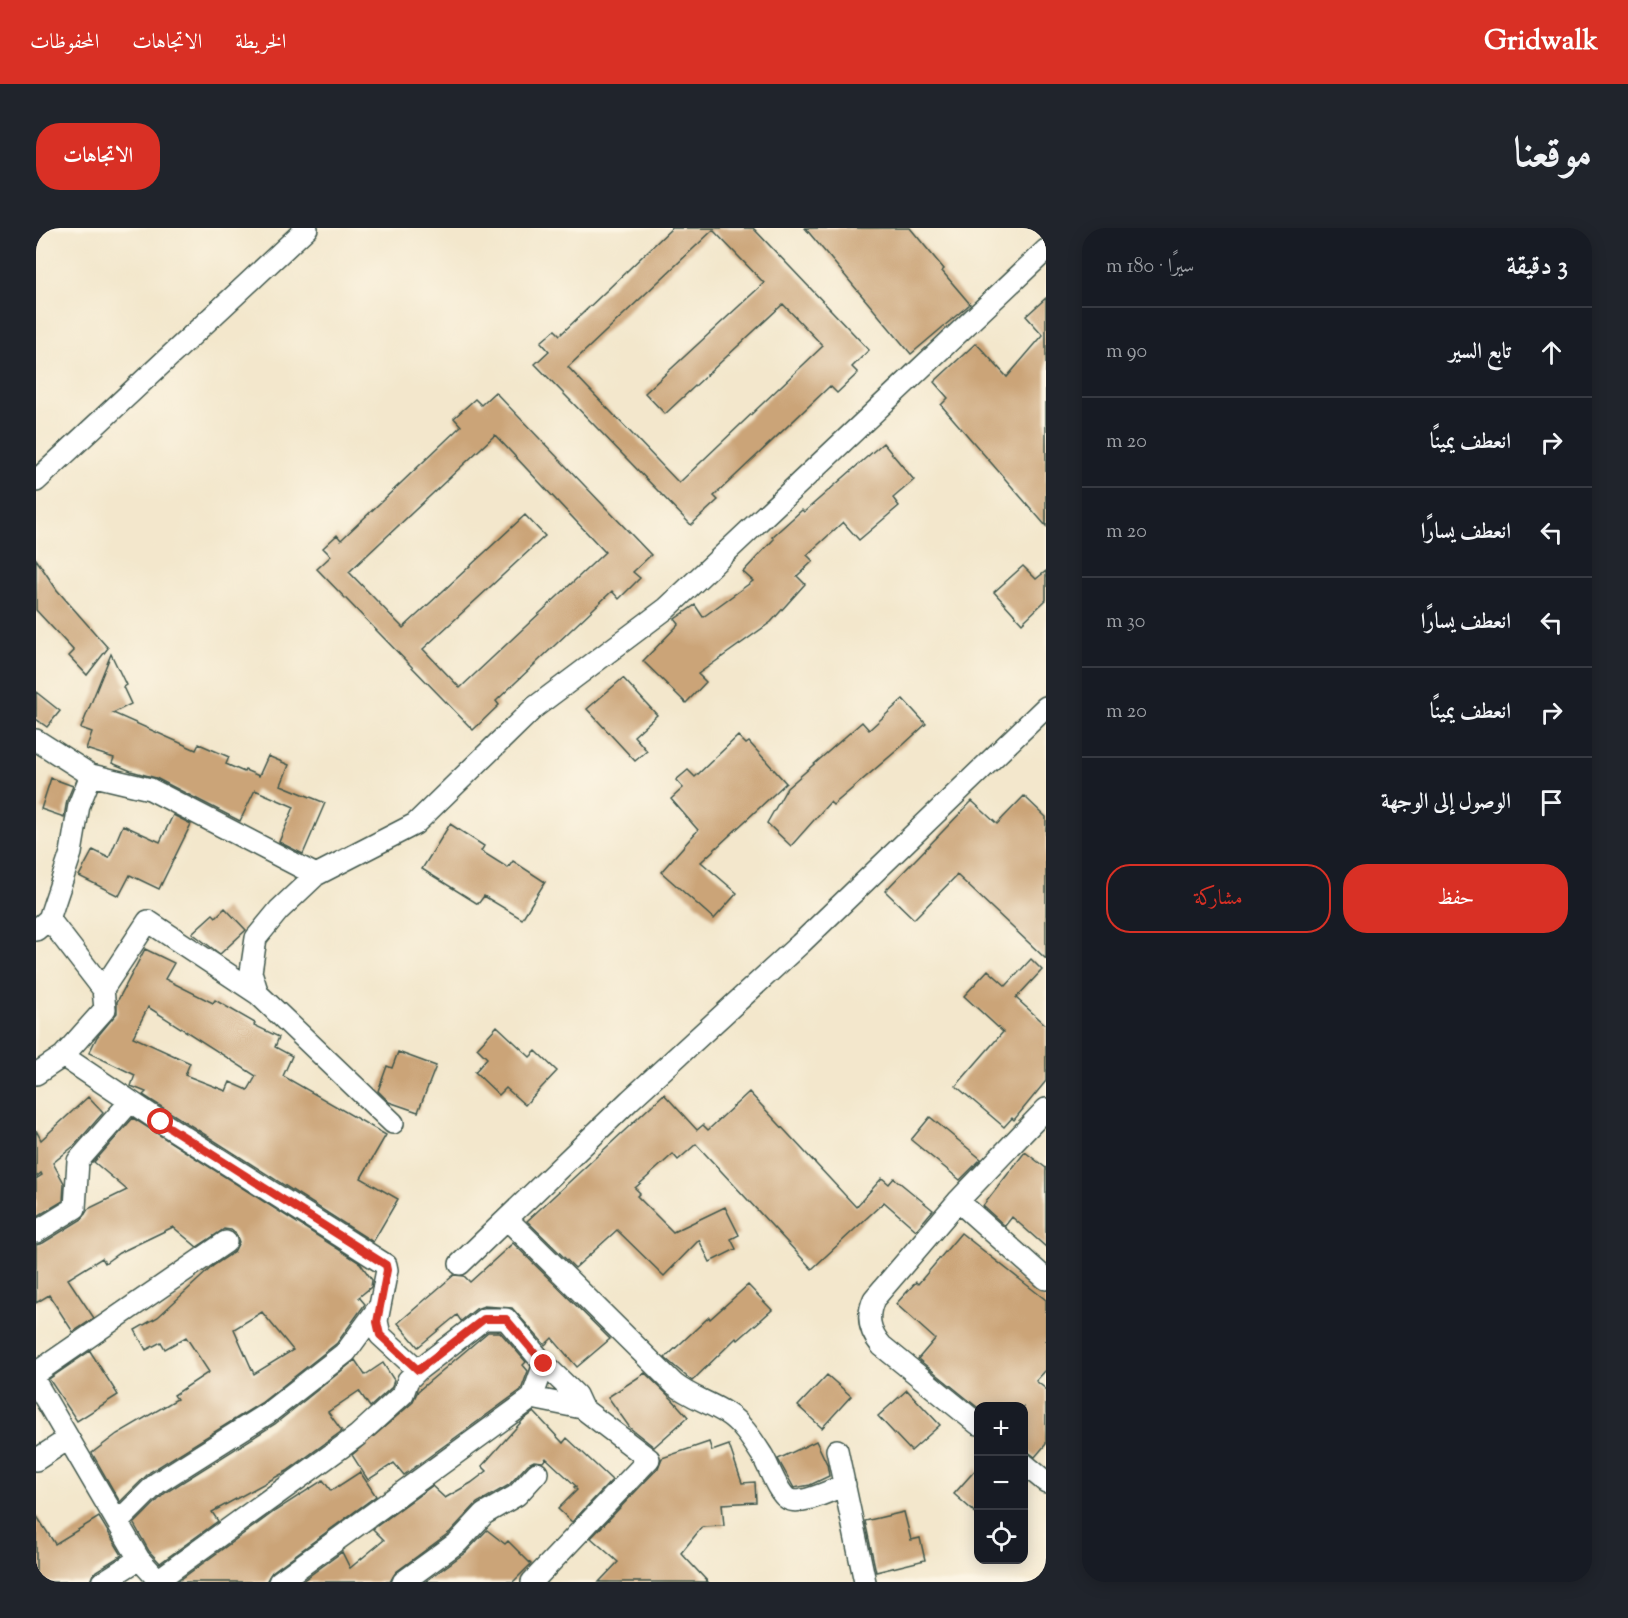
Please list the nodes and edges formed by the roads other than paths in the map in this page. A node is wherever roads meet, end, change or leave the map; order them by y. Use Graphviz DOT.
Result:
graph roads {
  1 [pos="307,228"];
  2 [pos="1046,250"];
  3 [pos="36,481"];
  4 [pos="1046,707"];
  5 [pos="36,740"];
  6 [pos="91,775"];
  7 [pos="316,875"];
  8 [pos="42,925"];
  9 [pos="103,989"];
  10 [pos="258,994"];
  11 [pos="63,1056"];
  12 [pos="36,1074"];
  13 [pos="130,1102"];
  14 [pos="1046,1110"];
  15 [pos="393,1123"];
  16 [pos="958,1201"];
  17 [pos="507,1219"];
  18 [pos="36,1232"];
  19 [pos="226,1242"];
  20 [pos="460,1264"];
  21 [pos="1046,1279"];
  22 [pos="379,1307"];
  23 [pos="544,1364"];
  24 [pos="418,1370"];
  25 [pos="36,1373"];
  26 [pos="36,1383"];
  27 [pos="532,1398"];
  28 [pos="582,1408"];
  29 [pos="974,1421"];
  30 [pos="68,1439"];
  31 [pos="837,1450"];
  32 [pos="36,1460"];
  33 [pos="1028,1467"];
  34 [pos="537,1473"];
  35 [pos="1046,1482"];
  36 [pos="845,1485"];
  37 [pos="118,1522"];
  38 [pos="139,1559"];
  39 [pos="159,1581"];
  40 [pos="103,1582"];
  41 [pos="279,1582"];
  42 [pos="403,1582"];
  43 [pos="532,1582"];
  44 [pos="865,1582"];
  1 -- 3 [label="street"];
  2 -- 7 [label="street"];
  4 -- 17 [label="street"];
  5 -- 6 [label="street"];
  6 -- 7 [label="street"];
  6 -- 8 [label="street"];
  7 -- 10 [label="street"];
  8 -- 9 [label="street"];
  9 -- 10 [label="street"];
  9 -- 11 [label="street"];
  10 -- 15 [label="street"];
  11 -- 12 [label="street"];
  11 -- 13 [label="street"];
  13 -- 18 [label="street"];
  13 -- 22 [label="street"];
  14 -- 16 [label="street"];
  16 -- 21 [label="street"];
  16 -- 29 [label="street"];
  17 -- 20 [label="street"];
  17 -- 36 [label="street"];
  19 -- 25 [label="street"];
  22 -- 24 [label="street"];
  22 -- 37 [label="street"];
  23 -- 24 [label="street"];
  23 -- 27 [label="street"];
  23 -- 28 [label="street"];
  24 -- 39 [label="street"];
  26 -- 30 [label="street"];
  27 -- 28 [label="street"];
  27 -- 41 [label="street"];
  28 -- 43 [label="street"];
  30 -- 32 [label="street"];
  30 -- 37 [label="street"];
  31 -- 36 [label="street"];
  33 -- 35 [label="street"];
  34 -- 42 [label="street"];
  36 -- 44 [label="street"];
  37 -- 38 [label="street"];
  38 -- 39 [label="street"];
  38 -- 40 [label="street"];
}
